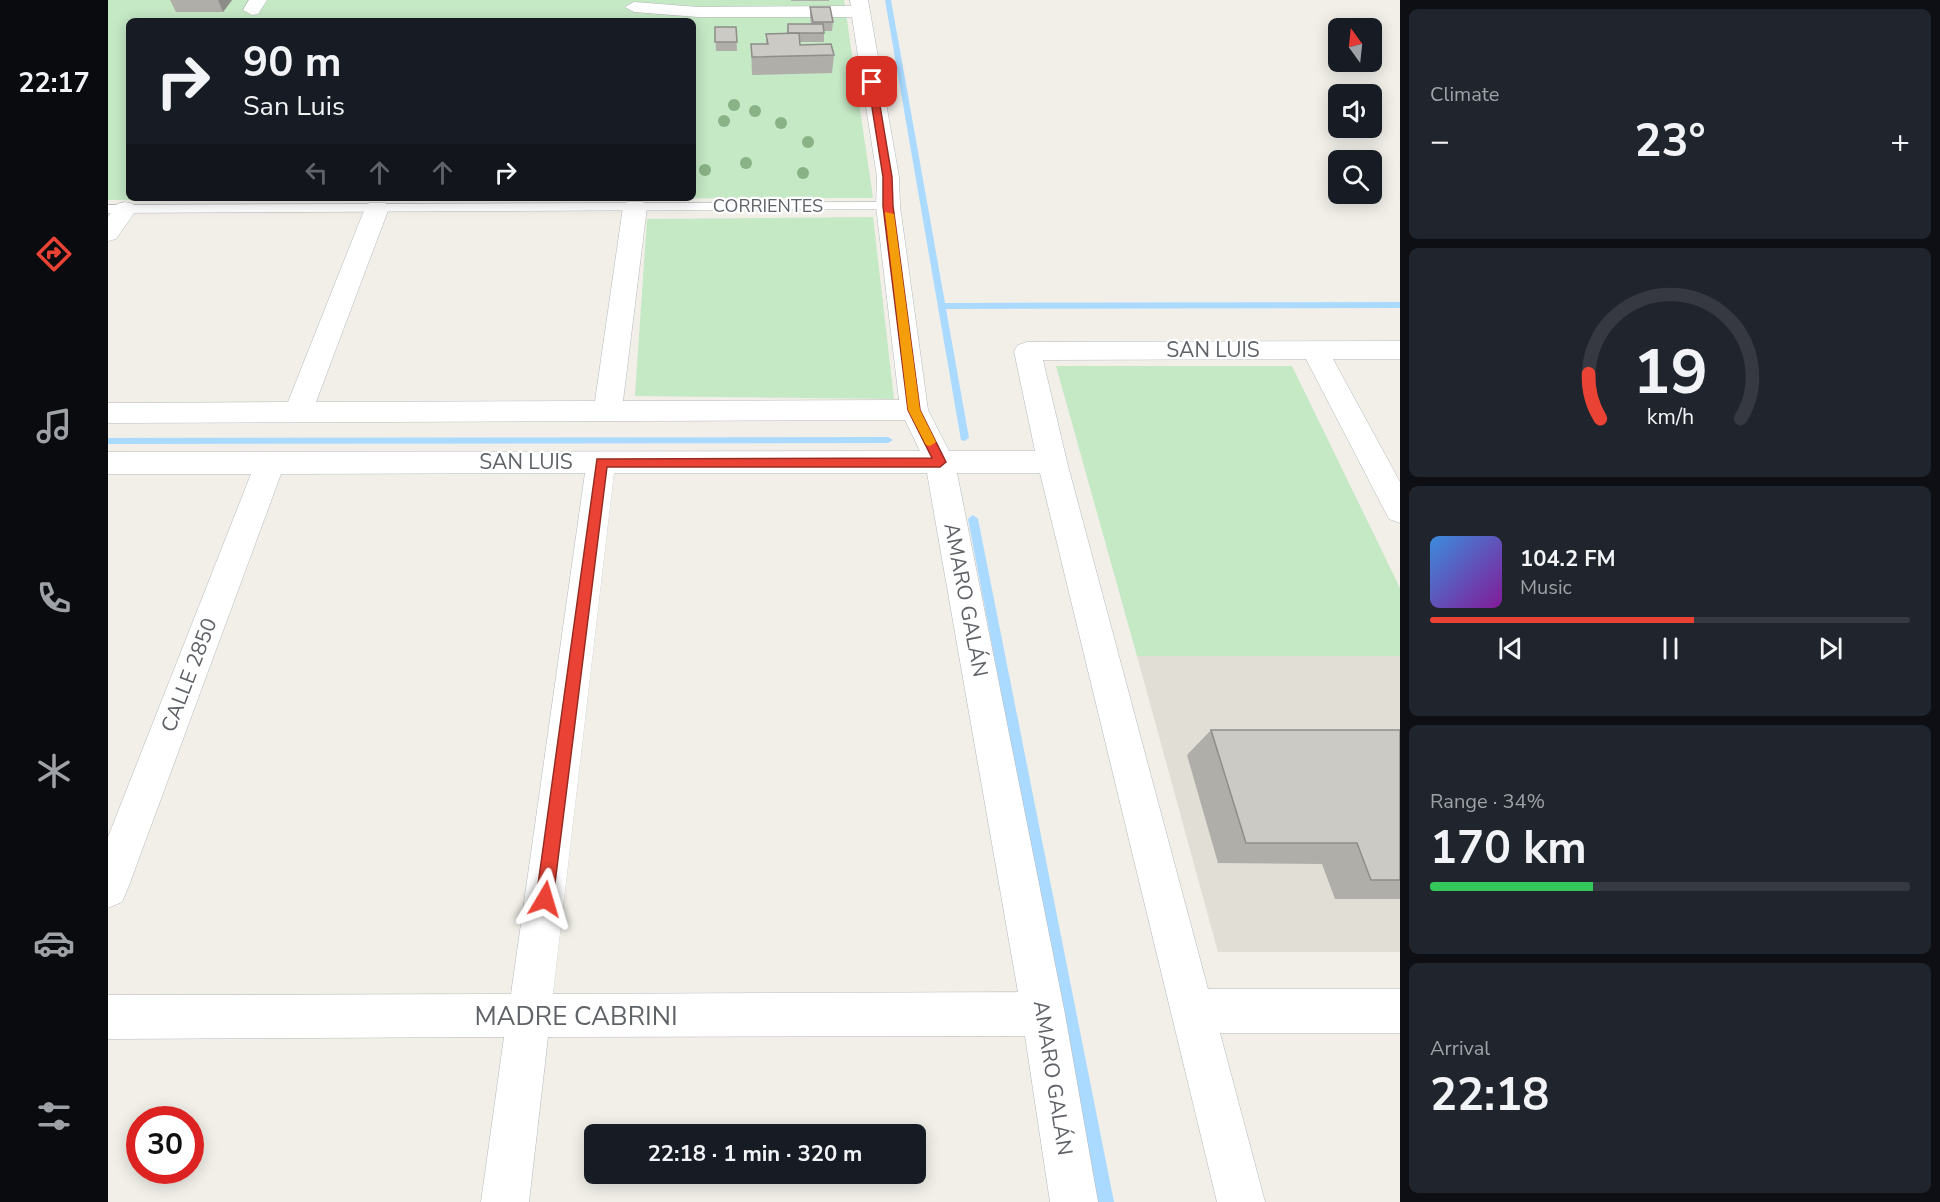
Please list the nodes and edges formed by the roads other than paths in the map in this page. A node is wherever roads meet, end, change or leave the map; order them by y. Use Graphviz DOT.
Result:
graph roads {
  1 [pos="632,3"];
  2 [pos="860,6"];
  3 [pos="623,18"];
  4 [pos="888,206"];
  5 [pos="635,207"];
  6 [pos="377,208"];
  7 [pos="116,209"];
  8 [pos="108,234"];
  9 [pos="1315,350"];
  10 [pos="1400,350"];
  11 [pos="914,410"];
  12 [pos="608,411"];
  13 [pos="298,412"];
  14 [pos="108,413"];
  15 [pos="601,462"];
  16 [pos="940,462"];
  17 [pos="1052,462"];
  18 [pos="108,463"];
  19 [pos="270,463"];
  20 [pos="1400,511"];
  21 [pos="108,888"];
  22 [pos="1193,1011"];
  23 [pos="1400,1011"];
  24 [pos="1043,1014"];
  25 [pos="530,1016"];
  26 [pos="108,1017"];
  27 [pos="506,1202"];
  28 [pos="1074,1202"];
  29 [pos="1241,1202"];
  1 -- 2 [label="street"];
  1 -- 3 [label="street"];
  2 -- 4 [label="street, AMARO GALÁN"];
  4 -- 5 [label="lane, CORRIENTES"];
  4 -- 11 [label="street, AMARO GALÁN"];
  5 -- 6 [label="lane, CORRIENTES"];
  5 -- 12 [label="street"];
  6 -- 7 [label="lane, CORRIENTES"];
  6 -- 13 [label="street"];
  7 -- 8 [label="street"];
  9 -- 10 [label="street, SAN LUIS"];
  9 -- 17 [label="street, SAN LUIS"];
  9 -- 20 [label="street"];
  11 -- 12 [label="street"];
  11 -- 16 [label="street, AMARO GALÁN"];
  12 -- 13 [label="street"];
  13 -- 14 [label="street"];
  15 -- 16 [label="street, SAN LUIS"];
  15 -- 19 [label="street, SAN LUIS"];
  15 -- 25 [label="street"];
  16 -- 17 [label="street, SAN LUIS"];
  16 -- 24 [label="street, AMARO GALÁN"];
  17 -- 22 [label="street"];
  18 -- 19 [label="street, SAN LUIS"];
  19 -- 21 [label="street, CALLE 2850"];
  22 -- 23 [label="street"];
  22 -- 29 [label="street"];
  24 -- 25 [label="street, MADRE CABRINI"];
  24 -- 28 [label="street, AMARO GALÁN"];
  25 -- 26 [label="street, MADRE CABRINI"];
  25 -- 27 [label="street"];
}
